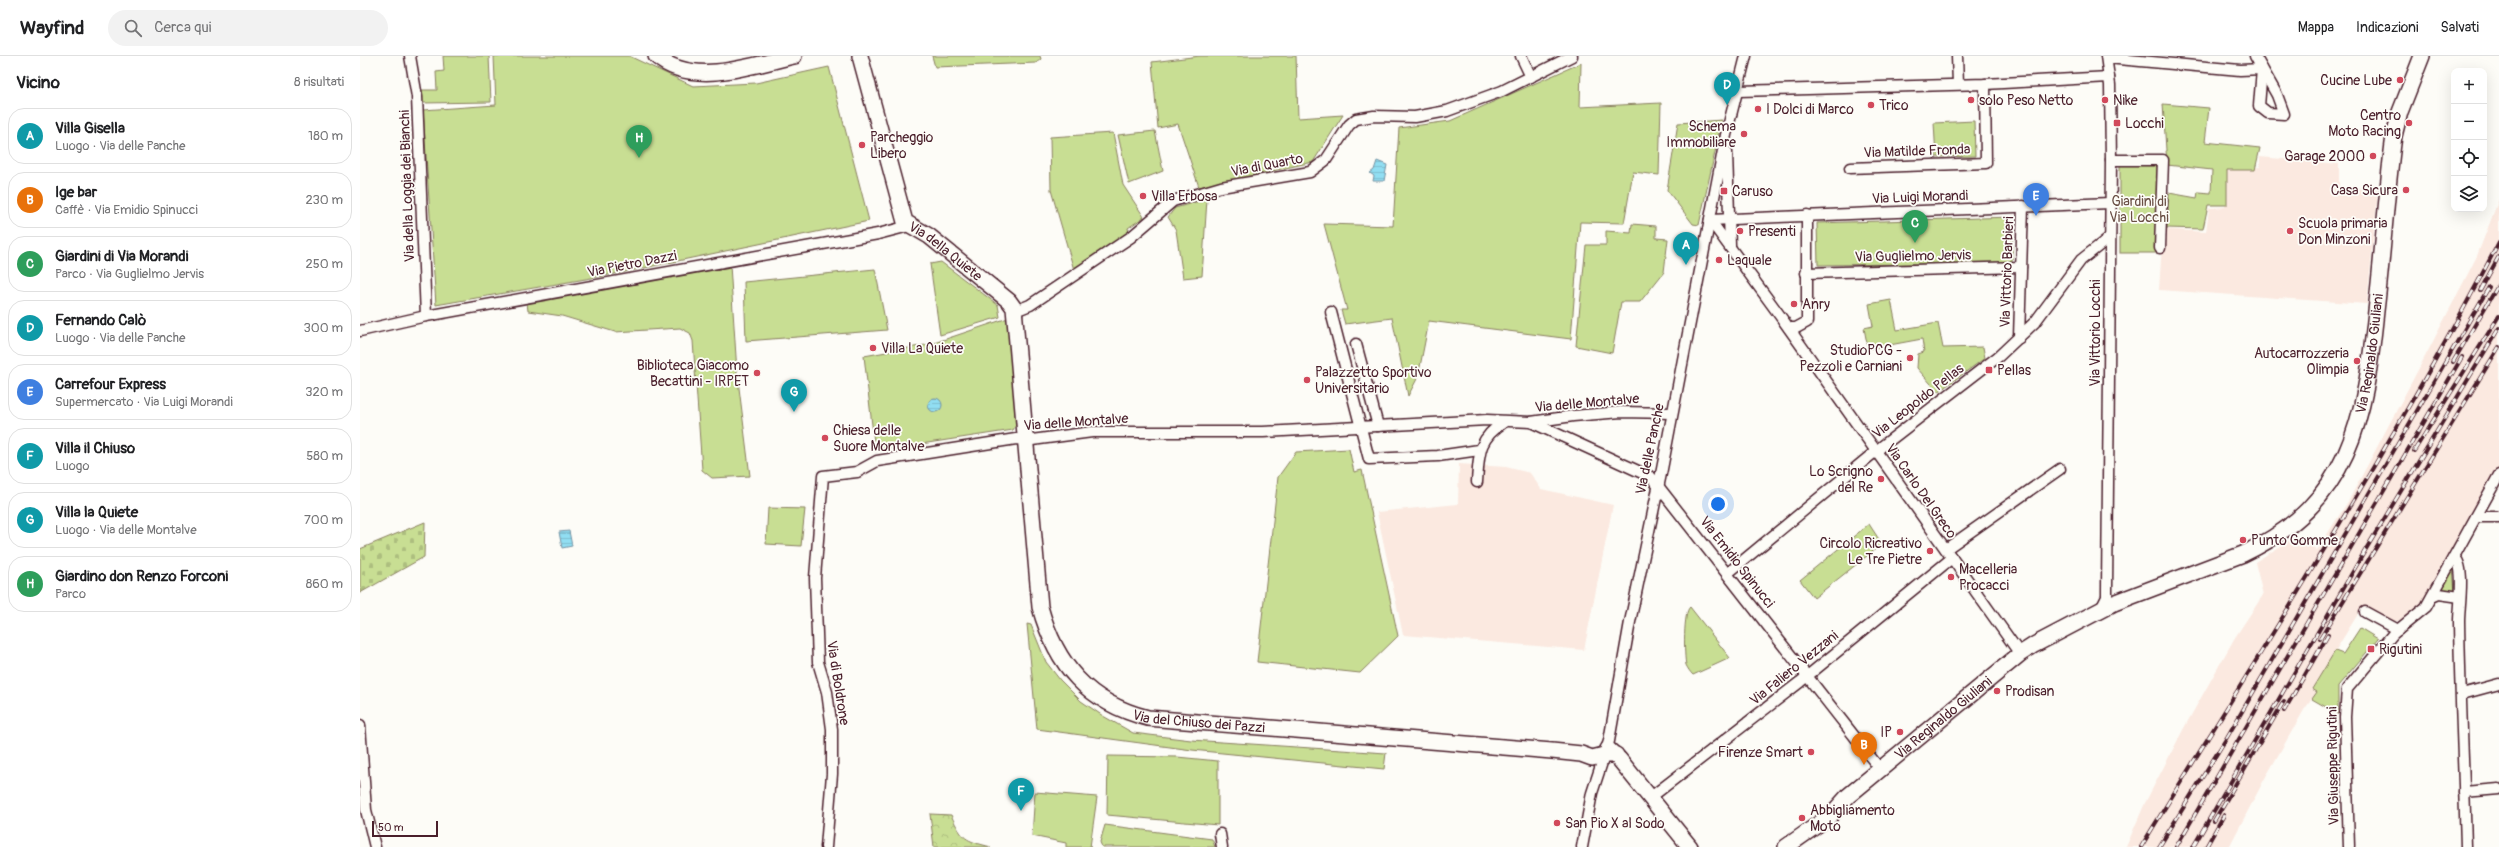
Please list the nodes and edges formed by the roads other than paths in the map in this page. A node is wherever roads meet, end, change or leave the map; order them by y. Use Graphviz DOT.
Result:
graph roads {
  1 [pos="410,56"];
  2 [pos="656,56"];
  3 [pos="794,56"];
  4 [pos="860,56"];
  5 [pos="1521,56"];
  6 [pos="1572,56"];
  7 [pos="1746,56"];
  8 [pos="1958,56"];
  9 [pos="2255,56"];
  10 [pos="2422,56"];
  11 [pos="2107,57"];
  12 [pos="1531,77"];
  13 [pos="2109,77"];
  14 [pos="1958,84"];
  15 [pos="1985,84"];
  16 [pos="1738,91"];
  17 [pos="1726,135"];
  18 [pos="2111,160"];
  19 [pos="1850,168"];
  20 [pos="2110,203"];
  21 [pos="2023,206"];
  22 [pos="1807,215"];
  23 [pos="1731,219"];
  24 [pos="1710,220"];
  25 [pos="909,226"];
  26 [pos="2110,237"];
  27 [pos="1730,246"];
  28 [pos="2160,248"];
  29 [pos="2021,267"];
  30 [pos="1806,273"];
  31 [pos="1015,311"];
  32 [pos="1331,312"];
  33 [pos="426,316"];
  34 [pos="1789,328"];
  35 [pos="360,331"];
  36 [pos="2019,338"];
  37 [pos="1356,344"];
  38 [pos="1672,413"];
  39 [pos="1504,422"];
  40 [pos="1531,422"];
  41 [pos="1378,426"];
  42 [pos="1359,427"];
  43 [pos="1025,440"];
  44 [pos="1479,450"];
  45 [pos="1876,451"];
  46 [pos="2060,469"];
  47 [pos="2499,475"];
  48 [pos="823,476"];
  49 [pos="1477,482"];
  50 [pos="1658,483"];
  51 [pos="2476,517"];
  52 [pos="2499,517"];
  53 [pos="1946,549"];
  54 [pos="2454,557"];
  55 [pos="1952,558"];
  56 [pos="1728,573"];
  57 [pos="2432,597"];
  58 [pos="2460,597"];
  59 [pos="2104,603"];
  60 [pos="2365,612"];
  61 [pos="2398,630"];
  62 [pos="2020,654"];
  63 [pos="1808,676"];
  64 [pos="2499,684"];
  65 [pos="2462,694"];
  66 [pos="360,725"];
  67 [pos="1609,753"];
  68 [pos="1880,769"];
  69 [pos="2499,788"];
  70 [pos="2464,792"];
  71 [pos="1651,797"];
  72 [pos="1220,834"];
  73 [pos="376,847"];
  74 [pos="826,847"];
  75 [pos="1222,847"];
  76 [pos="1582,847"];
  77 [pos="1690,847"];
  78 [pos="1786,847"];
  79 [pos="2348,847"];
  80 [pos="2466,847"];
  1 -- 33 [label="street, Via della Loggia dei Bianchi"];
  2 -- 3 [label="main road"];
  4 -- 25 [label="main road, Via della Quiete"];
  5 -- 12 [label="street"];
  6 -- 12 [label="street, Via di Quarto"];
  7 -- 16 [label="street, Via delle Panche"];
  8 -- 14 [label="street"];
  9 -- 11 [label="street"];
  10 -- 59 [label="main road, Via Reginaldo Giuliani"];
  11 -- 13 [label="street, Via Vittorio Locchi"];
  12 -- 31 [label="street, Via di Quarto"];
  13 -- 15 [label="street"];
  13 -- 18 [label="street, Via Vittorio Locchi"];
  14 -- 15 [label="street"];
  14 -- 16 [label="street"];
  15 -- 19 [label="street, Via Matilde Fronda"];
  16 -- 17 [label="street, Via delle Panche"];
  17 -- 23 [label="street"];
  17 -- 24 [label="street, Via delle Panche"];
  18 -- 20 [label="street, Via Vittorio Locchi"];
  18 -- 28 [label="street"];
  20 -- 21 [label="street, Via Luigi Morandi"];
  20 -- 26 [label="street, Via Vittorio Locchi"];
  21 -- 22 [label="street, Via Luigi Morandi"];
  21 -- 29 [label="street, Via Vittorio Barbieri"];
  22 -- 23 [label="street, Via Luigi Morandi"];
  22 -- 30 [label="street"];
  23 -- 24 [label="street, Via Luigi Morandi"];
  23 -- 27 [label="street"];
  24 -- 27 [label="street, Via Carlo Del Greco"];
  24 -- 38 [label="street, Via delle Panche"];
  25 -- 31 [label="main road, Via della Quiete"];
  25 -- 33 [label="street, Via Pietro Dazzi"];
  26 -- 36 [label="street, Via Leopoldo Pellas"];
  26 -- 59 [label="street, Via Vittorio Locchi"];
  27 -- 34 [label="street, Via Carlo Del Greco"];
  29 -- 30 [label="street, Via Guglielmo Jervis"];
  29 -- 36 [label="street, Via Vittorio Barbieri"];
  30 -- 34 [label="street"];
  31 -- 43 [label="main road"];
  32 -- 42 [label="street"];
  33 -- 35 [label="street, Via Pietro Dazzi"];
  34 -- 45 [label="street, Via Carlo Del Greco"];
  36 -- 45 [label="street, Via Leopoldo Pellas"];
  37 -- 41 [label="street"];
  38 -- 40 [label="street, Via delle Montalve"];
  38 -- 50 [label="street, Via delle Panche"];
  39 -- 40 [label="street, Via delle Montalve"];
  39 -- 41 [label="street, Via delle Montalve"];
  39 -- 44 [label="street"];
  40 -- 50 [label="street, Via Emidio Spinucci"];
  41 -- 42 [label="street, Via delle Montalve"];
  42 -- 43 [label="street, Via delle Montalve"];
  42 -- 44 [label="street"];
  43 -- 48 [label="street, Via delle Montalve"];
  43 -- 67 [label="main road, Via del Chiuso dei Pazzi"];
  44 -- 49 [label="street"];
  45 -- 53 [label="street, Via Carlo Del Greco"];
  45 -- 56 [label="street, Via Leopoldo Pellas"];
  46 -- 53 [label="street"];
  47 -- 51 [label="street, Via Giuseppe Rigutini"];
  48 -- 74 [label="street, Via di Boldrone"];
  50 -- 56 [label="street, Via Emidio Spinucci"];
  50 -- 67 [label="street, Via delle Panche"];
  51 -- 52 [label="street"];
  51 -- 54 [label="street, Via Giuseppe Rigutini"];
  53 -- 55 [label="street, Via Carlo Del Greco"];
  54 -- 57 [label="street, Via Giuseppe Rigutini"];
  54 -- 58 [label="street"];
  55 -- 62 [label="street, Via Carlo Del Greco"];
  55 -- 63 [label="street, Via Faliero Vezzani"];
  56 -- 63 [label="street, Via Emidio Spinucci"];
  57 -- 58 [label="street"];
  57 -- 61 [label="street, Via Giuseppe Rigutini"];
  58 -- 65 [label="street"];
  59 -- 62 [label="main road, Via Reginaldo Giuliani"];
  60 -- 61 [label="street"];
  61 -- 79 [label="street, Via Giuseppe Rigutini"];
  62 -- 68 [label="main road, Via Reginaldo Giuliani"];
  63 -- 68 [label="street, Via Emidio Spinucci"];
  63 -- 71 [label="street, Via Faliero Vezzani"];
  64 -- 65 [label="street"];
  65 -- 70 [label="street"];
  66 -- 73 [label="street"];
  67 -- 71 [label="main road"];
  67 -- 76 [label="street, Via delle Panche"];
  68 -- 78 [label="main road, Via Reginaldo Giuliani"];
  69 -- 70 [label="street"];
  70 -- 80 [label="street"];
  71 -- 77 [label="main road"];
  72 -- 75 [label="street"];
}
